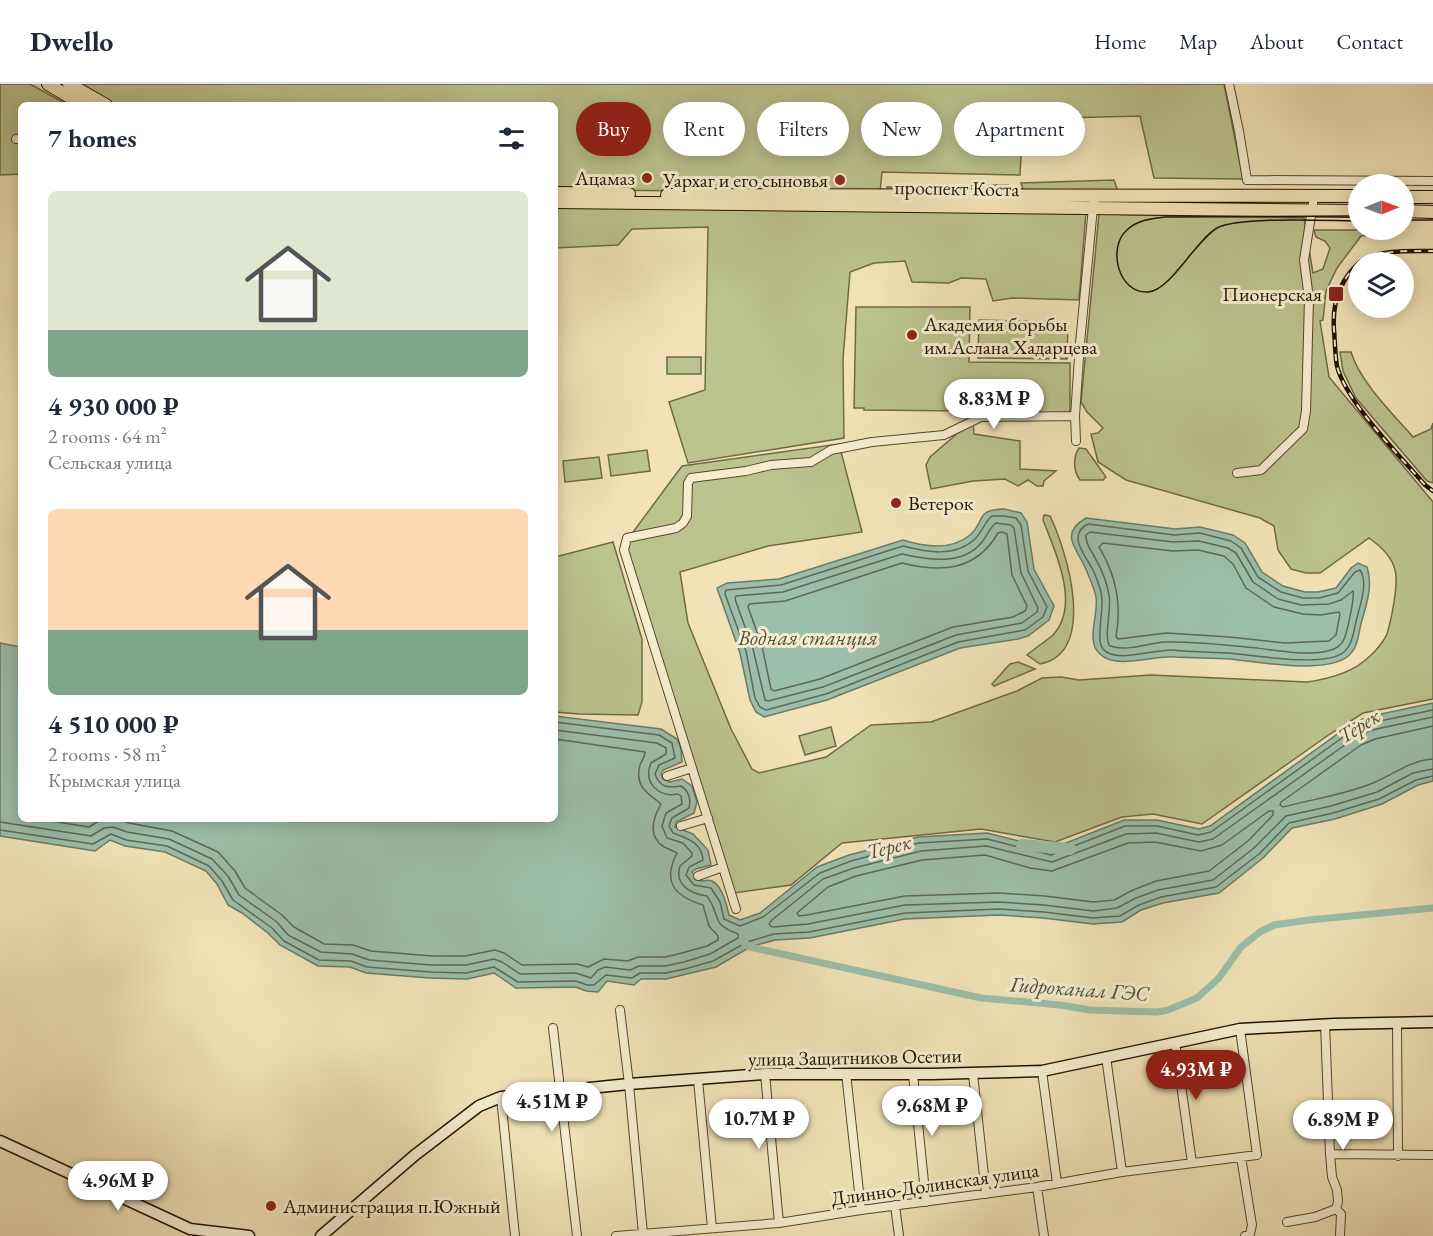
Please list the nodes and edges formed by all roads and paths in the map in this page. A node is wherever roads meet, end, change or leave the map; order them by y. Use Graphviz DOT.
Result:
graph roads {
  1 [pos="48,84"];
  2 [pos="69,84"];
  3 [pos="1229,84"];
  4 [pos="78,102"];
  5 [pos="101,102"];
  6 [pos="1433,181"];
  7 [pos="558,193"];
  8 [pos="1348,196"];
  9 [pos="1314,197"];
  10 [pos="1414,197"];
  11 [pos="1433,197"];
  12 [pos="558,202"];
  13 [pos="1093,203"];
  14 [pos="1313,211"];
  15 [pos="1348,211"];
  16 [pos="1414,211"];
  17 [pos="1433,212"];
  18 [pos="1075,416"];
  19 [pos="1076,441"];
  20 [pos="1237,473"];
  21 [pos="692,768"];
  22 [pos="667,776"];
  23 [pos="708,818"];
  24 [pos="681,826"];
  25 [pos="723,867"];
  26 [pos="698,876"];
  27 [pos="736,909"];
  28 [pos="620,1010"];
  29 [pos="1397,1022"];
  30 [pos="1433,1022"];
  31 [pos="1325,1024"];
  32 [pos="553,1028"];
  33 [pos="1240,1029"];
  34 [pos="1175,1042"];
  35 [pos="1106,1057"];
  36 [pos="1042,1071"];
  37 [pos="846,1073"];
  38 [pos="765,1074"];
  39 [pos="913,1074"];
  40 [pos="973,1074"];
  41 [pos="698,1080"];
  42 [pos="629,1084"];
  43 [pos="560,1091"];
  44 [pos="501,1097"];
  45 [pos="0,1141"];
  46 [pos="1330,1154"];
  47 [pos="1433,1155"];
  48 [pos="1398,1156"];
  49 [pos="1241,1157"];
  50 [pos="1192,1163"];
  51 [pos="1122,1172"];
  52 [pos="1057,1183"];
  53 [pos="1037,1187"];
  54 [pos="986,1194"];
  55 [pos="926,1202"];
  56 [pos="895,1205"];
  57 [pos="1336,1209"];
  58 [pos="861,1210"];
  59 [pos="1287,1222"];
  60 [pos="779,1223"];
  61 [pos="712,1228"];
  62 [pos="693,1233"];
  63 [pos="643,1234"];
  64 [pos="249,1236"];
  65 [pos="321,1236"];
  66 [pos="515,1236"];
  67 [pos="578,1236"];
  68 [pos="616,1236"];
  69 [pos="899,1236"];
  70 [pos="1044,1236"];
  71 [pos="1245,1236"];
  72 [pos="1340,1236"];
  1 -- 4 [label="main road"];
  2 -- 5 [label="main road"];
  3 -- 6 [label="street"];
  7 -- 13 [label="main road, проспект Коста"];
  8 -- 9 [label="main road, проспект Коста"];
  9 -- 13 [label="main road, проспект Коста"];
  9 -- 14 [label="street"];
  10 -- 11 [label="main road"];
  12 -- 13 [label="main road, проспект Коста"];
  13 -- 14 [label="main road, проспект Коста"];
  13 -- 18 [label="street"];
  14 -- 15 [label="main road, проспект Коста"];
  14 -- 20 [label="street"];
  16 -- 17 [label="main road"];
  18 -- 19 [label="street"];
  18 -- 21 [label="street"];
  21 -- 22 [label="street"];
  21 -- 23 [label="street"];
  23 -- 24 [label="street"];
  23 -- 25 [label="street"];
  25 -- 26 [label="street"];
  25 -- 27 [label="street"];
  28 -- 42 [label="street"];
  29 -- 30 [label="street, улица Защитников Осетии"];
  29 -- 31 [label="street, улица Защитников Осетии"];
  29 -- 48 [label="street"];
  31 -- 33 [label="street, улица Защитников Осетии"];
  31 -- 46 [label="street"];
  32 -- 43 [label="street"];
  33 -- 34 [label="street, улица Защитников Осетии"];
  33 -- 49 [label="street, Длинно-Долинская улица"];
  34 -- 35 [label="street, улица Защитников Осетии"];
  34 -- 50 [label="street"];
  35 -- 36 [label="street, улица Защитников Осетии"];
  35 -- 51 [label="street"];
  36 -- 40 [label="street, улица Защитников Осетии"];
  36 -- 52 [label="street"];
  37 -- 38 [label="street, улица Защитников Осетии"];
  37 -- 39 [label="street, улица Защитников Осетии"];
  37 -- 58 [label="street"];
  38 -- 41 [label="street, улица Защитников Осетии"];
  38 -- 60 [label="street"];
  39 -- 40 [label="street, улица Защитников Осетии"];
  39 -- 55 [label="street"];
  40 -- 54 [label="street"];
  41 -- 42 [label="street, улица Защитников Осетии"];
  41 -- 61 [label="street"];
  42 -- 43 [label="street, улица Защитников Осетии"];
  42 -- 63 [label="street"];
  43 -- 44 [label="street, улица Защитников Осетии"];
  43 -- 67 [label="street"];
  44 -- 65 [label="street, улица Защитников Осетии"];
  44 -- 66 [label="street"];
  45 -- 64 [label="street"];
  46 -- 48 [label="street"];
  46 -- 57 [label="street"];
  47 -- 48 [label="street"];
  49 -- 50 [label="street, Длинно-Долинская улица"];
  49 -- 71 [label="street"];
  50 -- 51 [label="street, Длинно-Долинская улица"];
  51 -- 52 [label="street, Длинно-Долинская улица"];
  52 -- 53 [label="street, Длинно-Долинская улица"];
  53 -- 54 [label="street, Длинно-Долинская улица"];
  53 -- 70 [label="street"];
  54 -- 55 [label="street, Длинно-Долинская улица"];
  55 -- 56 [label="street, Длинно-Долинская улица"];
  56 -- 58 [label="street, Длинно-Долинская улица"];
  56 -- 69 [label="street"];
  57 -- 59 [label="street"];
  57 -- 72 [label="street"];
  58 -- 60 [label="street, Длинно-Долинская улица"];
  60 -- 61 [label="street, Длинно-Долинская улица"];
  61 -- 62 [label="street, Длинно-Долинская улица"];
  62 -- 63 [label="street, Длинно-Долинская улица"];
  63 -- 68 [label="street, Длинно-Долинская улица"];
}
